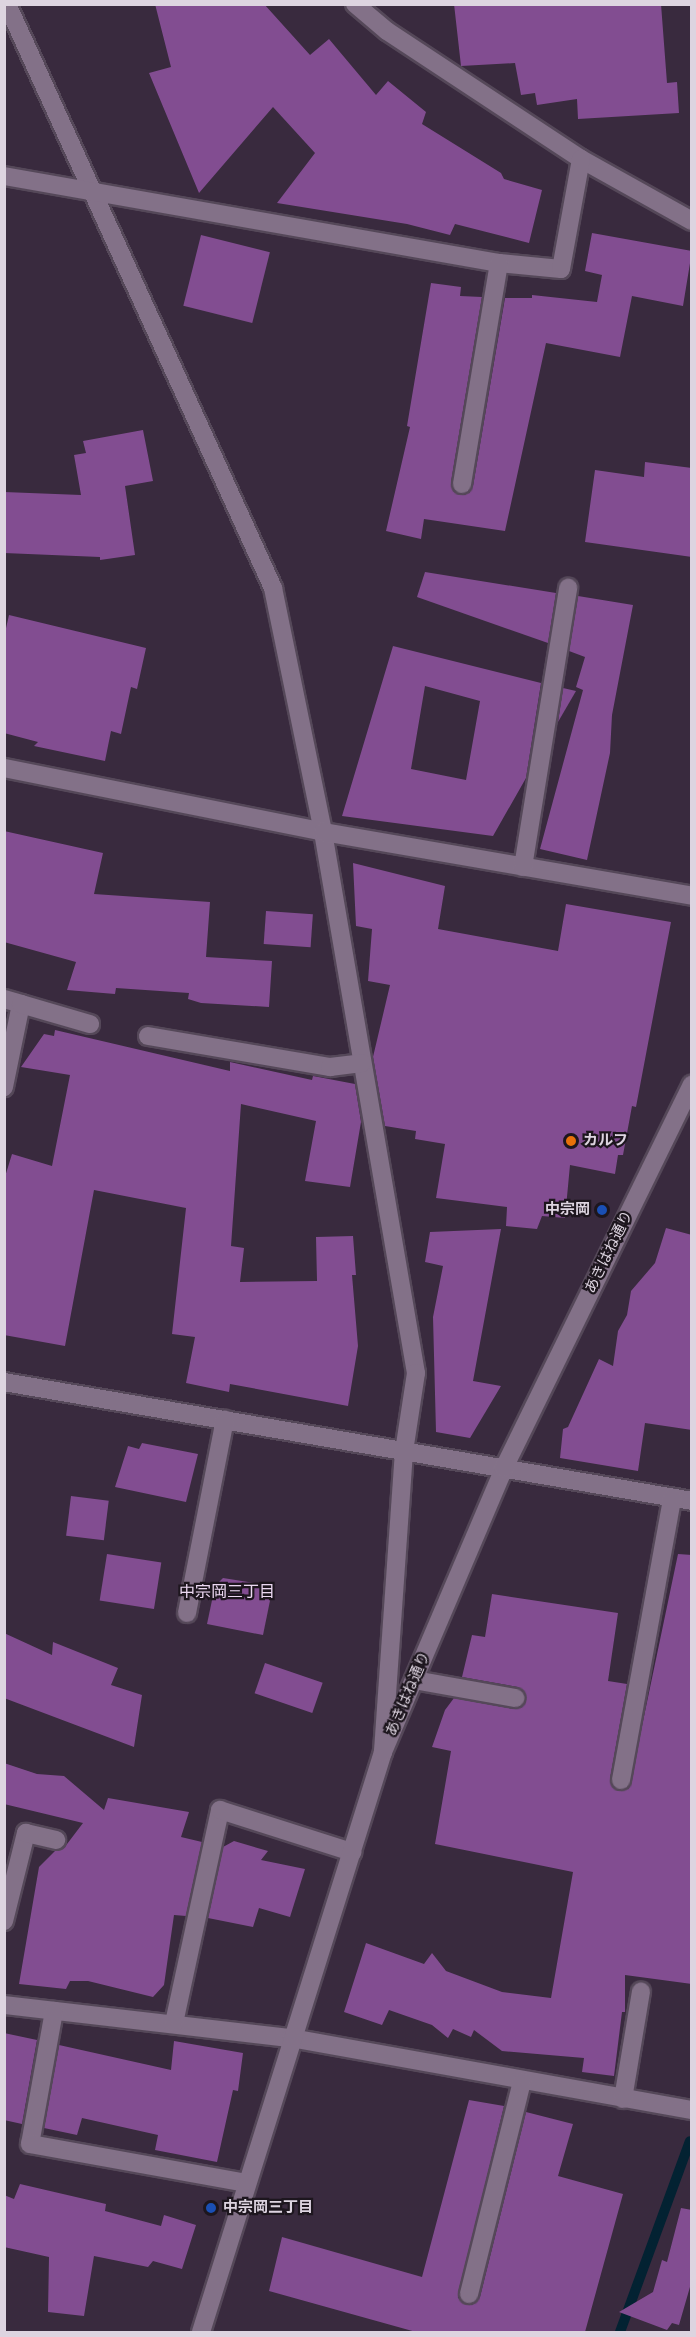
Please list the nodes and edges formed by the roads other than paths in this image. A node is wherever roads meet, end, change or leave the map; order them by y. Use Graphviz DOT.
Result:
graph roads {
  1 [pos="7,4"];
  2 [pos="355,4"];
  3 [pos="581,159"];
  4 [pos="4,176"];
  5 [pos="93,191"];
  6 [pos="692,221"];
  7 [pos="499,263"];
  8 [pos="462,484"];
  9 [pos="568,588"];
  10 [pos="4,768"];
  11 [pos="323,832"];
  12 [pos="523,867"];
  13 [pos="692,896"];
  14 [pos="13,1001"];
  15 [pos="90,1024"];
  16 [pos="148,1036"];
  17 [pos="362,1063"];
  18 [pos="692,1085"];
  19 [pos="4,1087"];
  20 [pos="4,1382"];
  21 [pos="225,1420"];
  22 [pos="404,1451"];
  23 [pos="504,1468"];
  24 [pos="672,1498"];
  25 [pos="692,1501"];
  26 [pos="187,1612"];
  27 [pos="414,1680"];
  28 [pos="515,1698"];
  29 [pos="383,1752"];
  30 [pos="621,1780"];
  31 [pos="56,1840"];
  32 [pos="352,1852"];
  33 [pos="4,1921"];
  34 [pos="642,1991"];
  35 [pos="4,2005"];
  36 [pos="54,2011"];
  37 [pos="174,2023"];
  38 [pos="291,2038"];
  39 [pos="522,2082"];
  40 [pos="623,2098"];
  41 [pos="692,2110"];
  42 [pos="247,2183"];
  43 [pos="470,2294"];
  44 [pos="201,2332"];
  1 -- 5 [label="street"];
  2 -- 3 [label="street"];
  3 -- 6 [label="street"];
  3 -- 7 [label="street"];
  4 -- 5 [label="street"];
  5 -- 7 [label="street"];
  5 -- 11 [label="street"];
  7 -- 8 [label="street"];
  9 -- 12 [label="street"];
  10 -- 11 [label="street"];
  11 -- 12 [label="street"];
  11 -- 17 [label="street"];
  12 -- 13 [label="street"];
  14 -- 15 [label="street"];
  14 -- 19 [label="street"];
  16 -- 17 [label="street"];
  17 -- 22 [label="street"];
  18 -- 23 [label="street, あきはね通り"];
  20 -- 21 [label="street"];
  21 -- 22 [label="street"];
  21 -- 26 [label="street"];
  22 -- 23 [label="street"];
  22 -- 29 [label="street"];
  23 -- 24 [label="street"];
  23 -- 27 [label="street, あきはね通り"];
  24 -- 25 [label="street"];
  24 -- 30 [label="street"];
  27 -- 28 [label="street"];
  27 -- 29 [label="street, あきはね通り"];
  29 -- 32 [label="street, あきはね通り"];
  31 -- 33 [label="street"];
  32 -- 37 [label="street"];
  32 -- 38 [label="street, あきはね通り"];
  34 -- 40 [label="street"];
  35 -- 36 [label="street"];
  36 -- 37 [label="street"];
  36 -- 42 [label="street"];
  37 -- 38 [label="street"];
  38 -- 39 [label="street"];
  38 -- 42 [label="street, あきはね通り"];
  39 -- 40 [label="street"];
  39 -- 43 [label="street"];
  40 -- 41 [label="street"];
  42 -- 44 [label="street, あきはね通り"];
}
